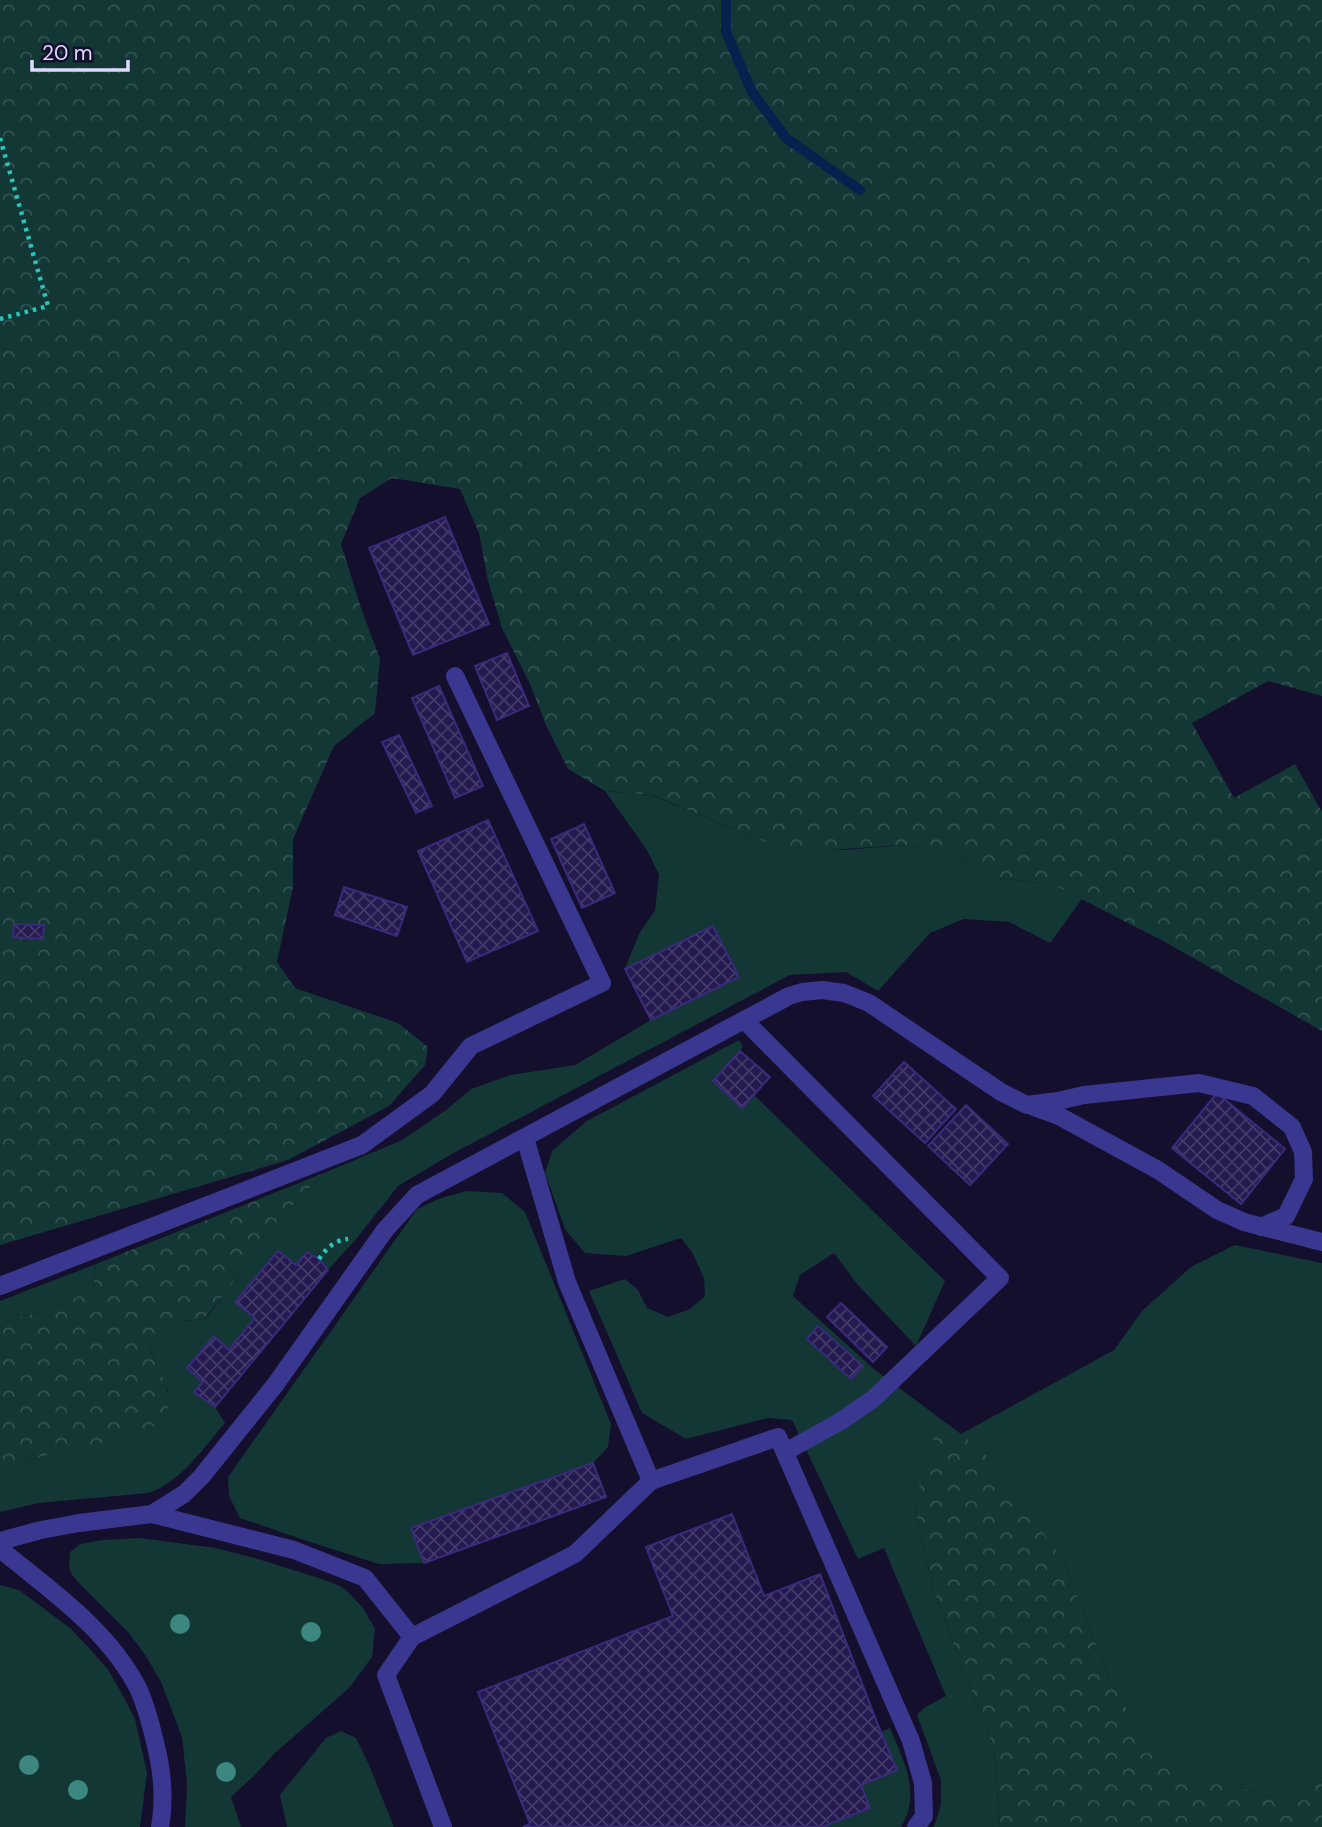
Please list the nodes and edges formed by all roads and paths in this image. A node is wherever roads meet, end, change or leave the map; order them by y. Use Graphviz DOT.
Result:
graph roads {
  1 [pos="0,138"];
  2 [pos="0,319"];
  3 [pos="455,676"];
  4 [pos="744,1020"];
  5 [pos="1027,1105"];
  6 [pos="525,1138"];
  7 [pos="1261,1227"];
  8 [pos="1322,1242"];
  9 [pos="0,1286"];
  10 [pos="785,1452"];
  11 [pos="651,1481"];
  12 [pos="152,1514"];
  13 [pos="0,1541"];
  14 [pos="0,1549"];
  15 [pos="412,1637"];
  16 [pos="160,1827"];
  17 [pos="443,1827"];
  18 [pos="916,1827"];
  1 -- 2 [label="path"];
  3 -- 9 [label="street"];
  4 -- 5 [label="street"];
  4 -- 6 [label="street"];
  4 -- 10 [label="street"];
  5 -- 7 [label="street"];
  5 -- 7 [label="street"];
  6 -- 11 [label="street"];
  6 -- 12 [label="street"];
  7 -- 8 [label="street"];
  10 -- 11 [label="street"];
  10 -- 18 [label="street"];
  11 -- 15 [label="street"];
  12 -- 13 [label="street"];
  12 -- 15 [label="street"];
  14 -- 16 [label="street"];
  15 -- 17 [label="street"];
}
